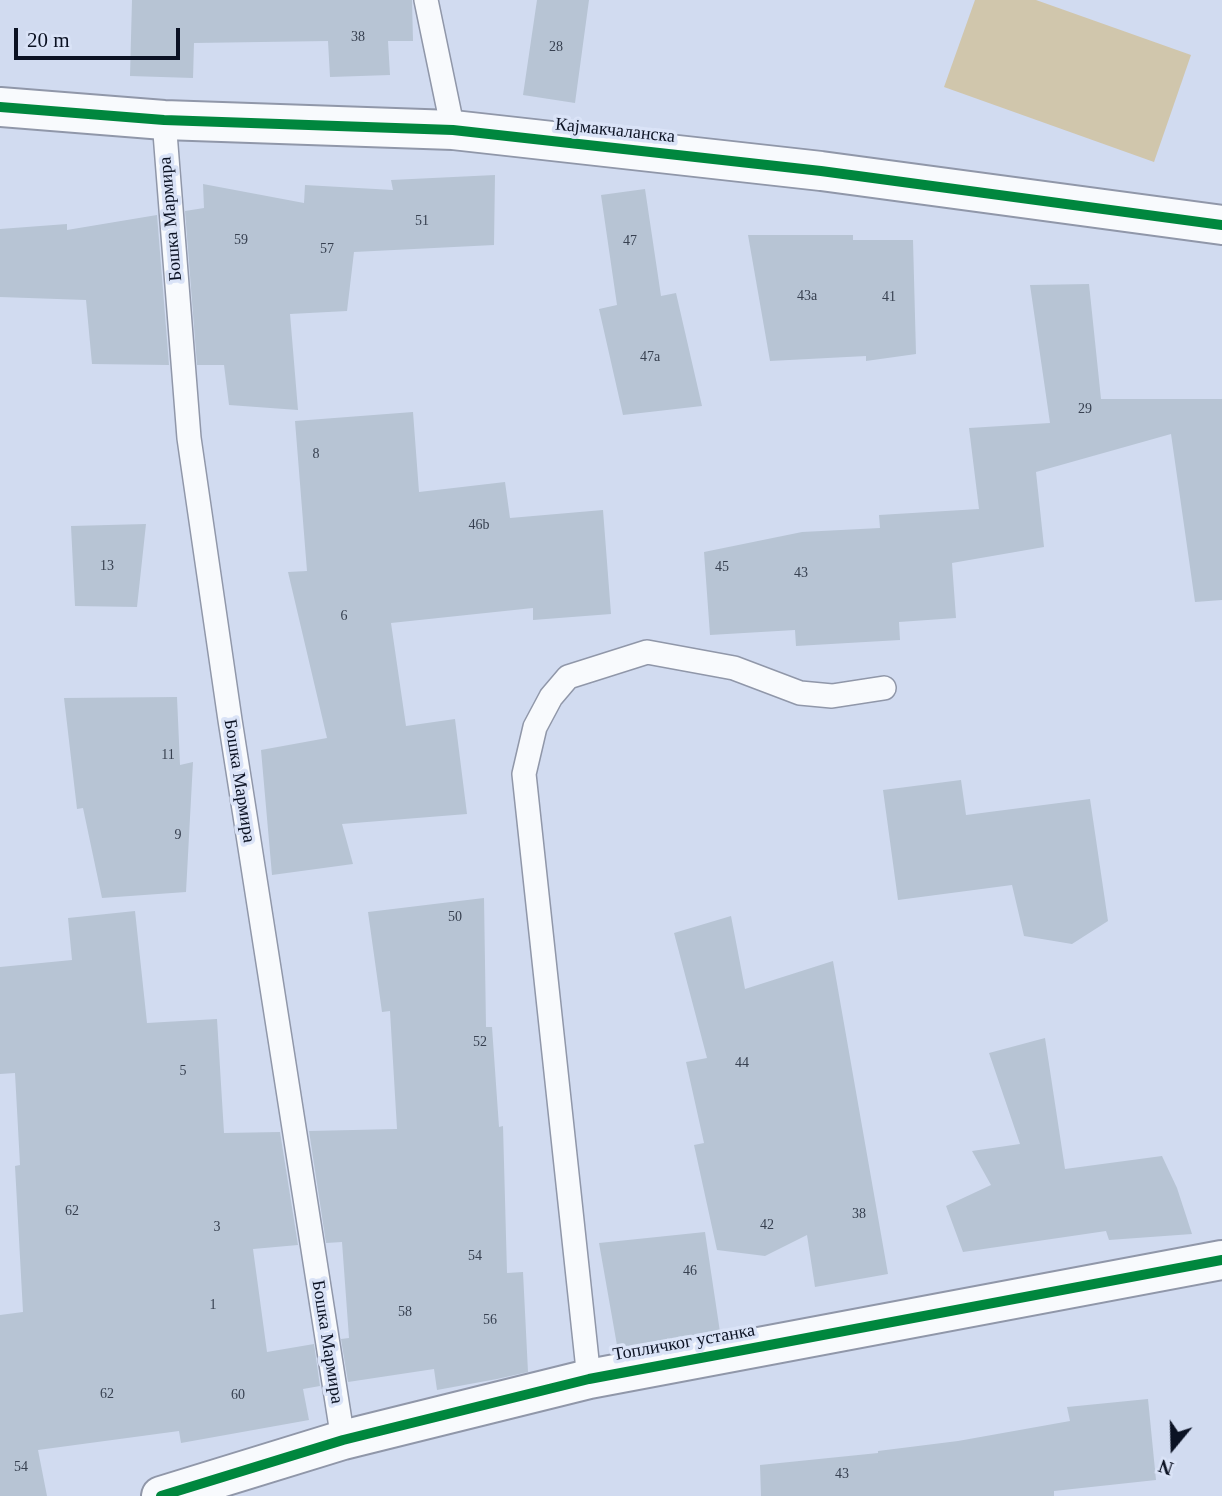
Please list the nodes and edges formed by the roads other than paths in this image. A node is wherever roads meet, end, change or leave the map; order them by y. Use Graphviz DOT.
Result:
graph roads {
  1 [pos="426,0"];
  2 [pos="0,107"];
  3 [pos="164,120"];
  4 [pos="453,130"];
  5 [pos="1222,225"];
  6 [pos="884,688"];
  7 [pos="1222,1260"];
  8 [pos="589,1379"];
  9 [pos="343,1440"];
  10 [pos="161,1496"];
  1 -- 4 [label="lane"];
  2 -- 3 [label="street, Кајмакчаланска"];
  3 -- 4 [label="street, Кајмакчаланска"];
  3 -- 9 [label="lane, Бошка Мармира"];
  4 -- 5 [label="street, Кајмакчаланска"];
  6 -- 8 [label="lane"];
  7 -- 8 [label="street, Топличког устанка"];
  8 -- 9 [label="street, Топличког устанка"];
  9 -- 10 [label="street, Топличког устанка"];
}
